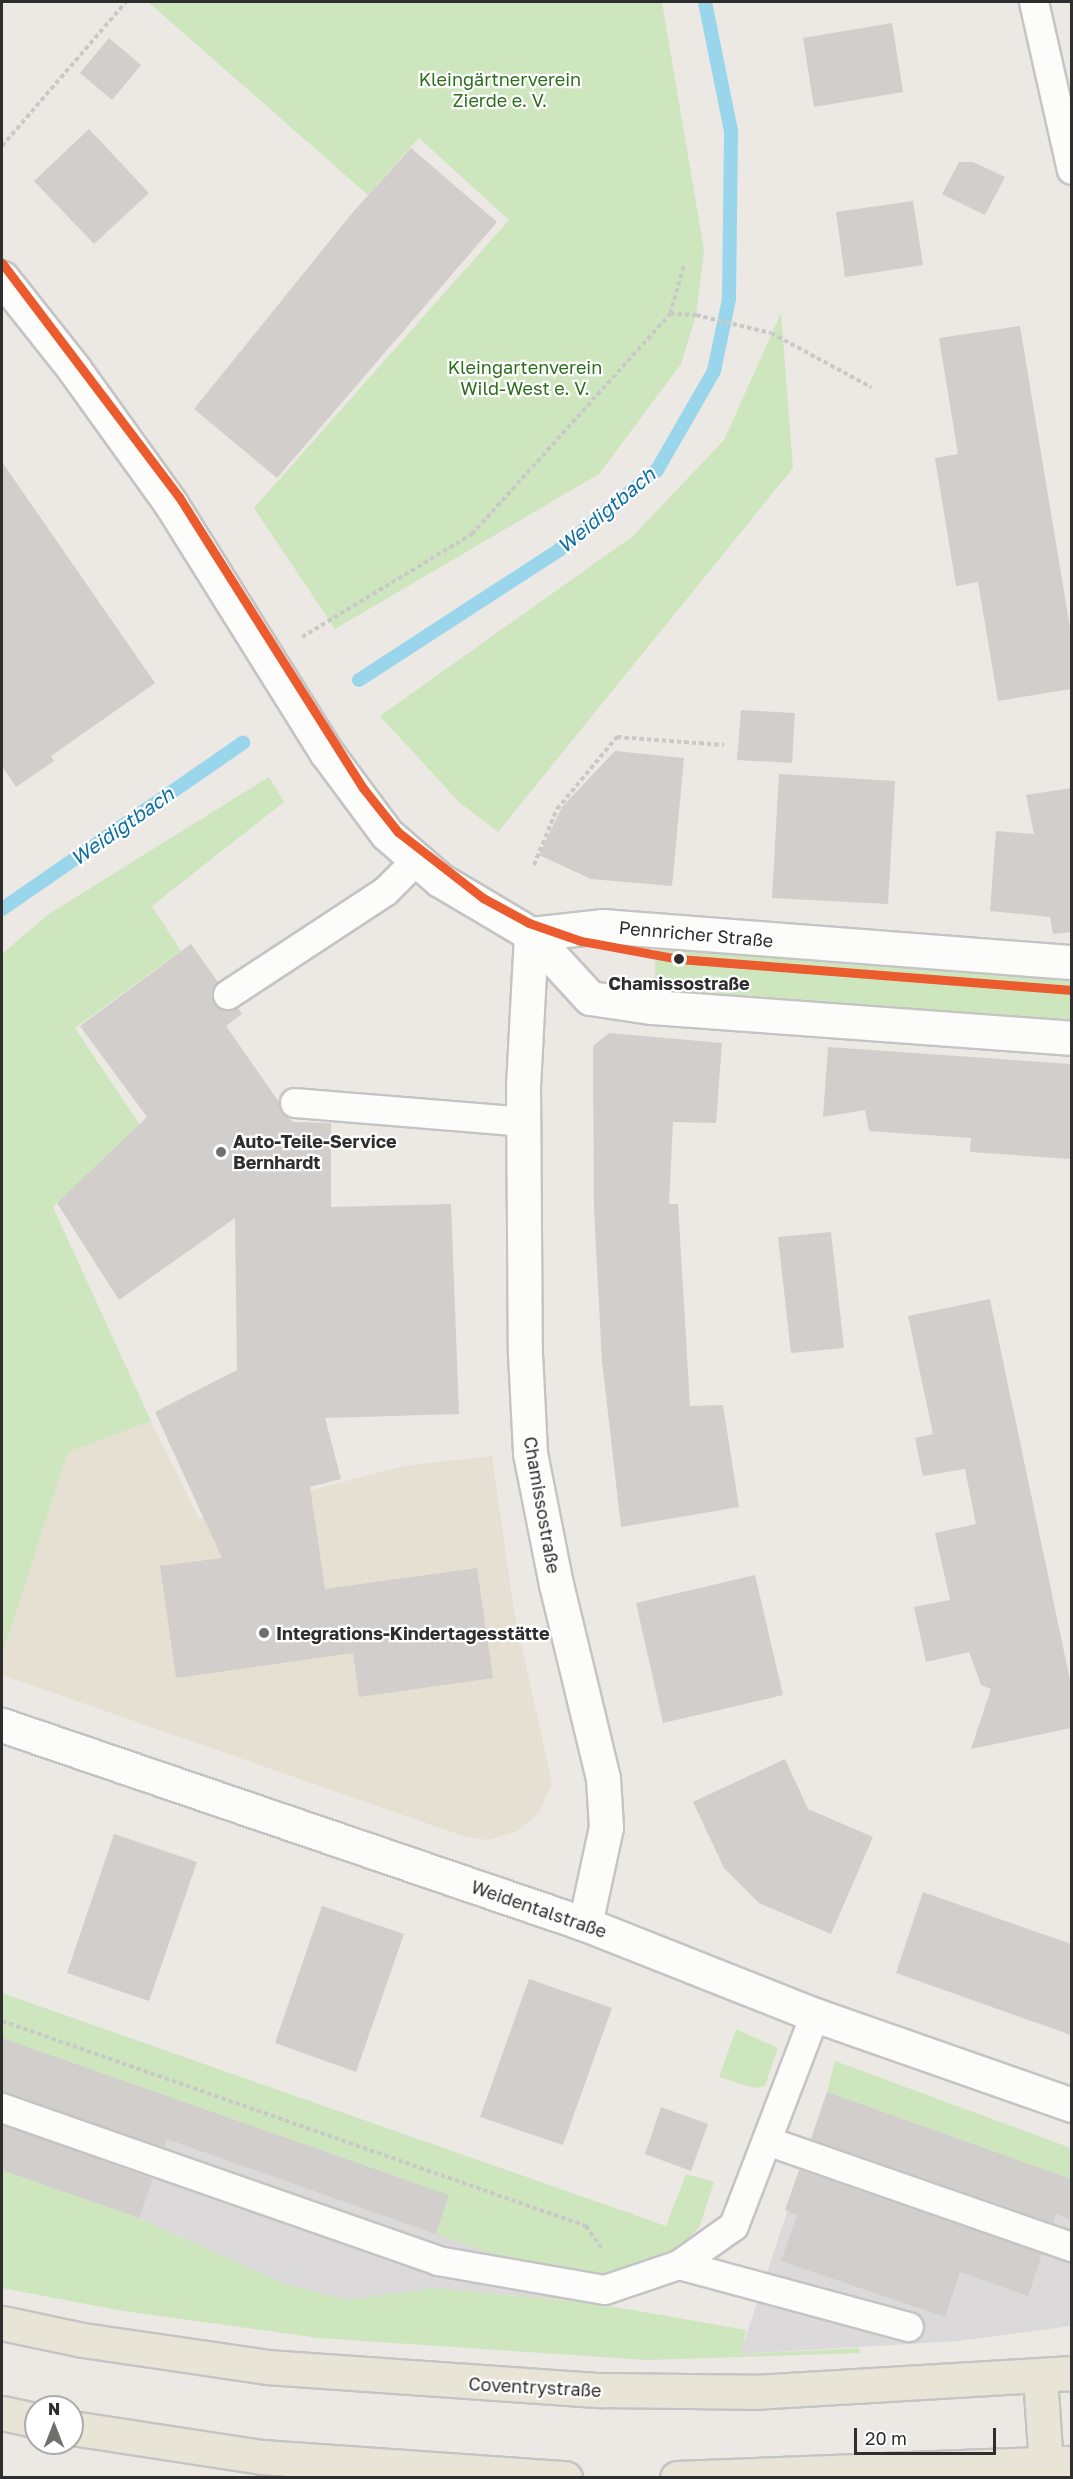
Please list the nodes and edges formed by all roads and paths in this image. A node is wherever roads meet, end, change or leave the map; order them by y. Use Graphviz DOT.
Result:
graph roads {
  1 [pos="126,2"];
  2 [pos="1034,2"];
  3 [pos="2,146"];
  4 [pos="1071,170"];
  5 [pos="684,265"];
  6 [pos="2,278"];
  7 [pos="670,314"];
  8 [pos="872,387"];
  9 [pos="329,620"];
  10 [pos="724,745"];
  11 [pos="416,861"];
  12 [pos="534,865"];
  13 [pos="531,934"];
  14 [pos="1071,962"];
  15 [pos="228,995"];
  16 [pos="1071,1038"];
  17 [pos="295,1102"];
  18 [pos="524,1122"];
  19 [pos="2,1725"];
  20 [pos="585,1924"];
  21 [pos="815,2015"];
  22 [pos="2,2021"];
  23 [pos="1071,2105"];
  24 [pos="2,2109"];
  25 [pos="767,2141"];
  26 [pos="1071,2247"];
  27 [pos="680,2265"];
  28 [pos="628,2285"];
  29 [pos="2,2323"];
  30 [pos="909,2327"];
  31 [pos="1056,2375"];
  32 [pos="2,2413"];
  33 [pos="24,2418"];
  34 [pos="84,2430"];
  35 [pos="1055,2469"];
  36 [pos="565,2478"];
  37 [pos="677,2478"];
  1 -- 3 [label="path"];
  2 -- 4 [label="lane"];
  5 -- 7 [label="path"];
  6 -- 11 [label="street"];
  7 -- 8 [label="path"];
  7 -- 9 [label="path"];
  10 -- 12 [label="path"];
  11 -- 13 [label="street"];
  11 -- 15 [label="lane"];
  13 -- 14 [label="street, Pennricher Straße"];
  13 -- 16 [label="street"];
  13 -- 18 [label="street, Chamissostraße"];
  17 -- 18 [label="lane"];
  18 -- 20 [label="street, Chamissostraße"];
  19 -- 20 [label="street, Weidentalstraße"];
  20 -- 21 [label="street, Weidentalstraße"];
  21 -- 23 [label="street, Weidentalstraße"];
  21 -- 25 [label="lane"];
  22 -- 28 [label="path"];
  24 -- 28 [label="lane"];
  25 -- 26 [label="lane"];
  25 -- 27 [label="lane"];
  27 -- 28 [label="lane"];
  27 -- 30 [label="lane"];
  29 -- 31 [label="main road, Coventrystraße"];
  31 -- 35 [label="main road"];
  32 -- 33 [label="main road"];
  34 -- 36 [label="main road"];
  35 -- 37 [label="main road"];
}
